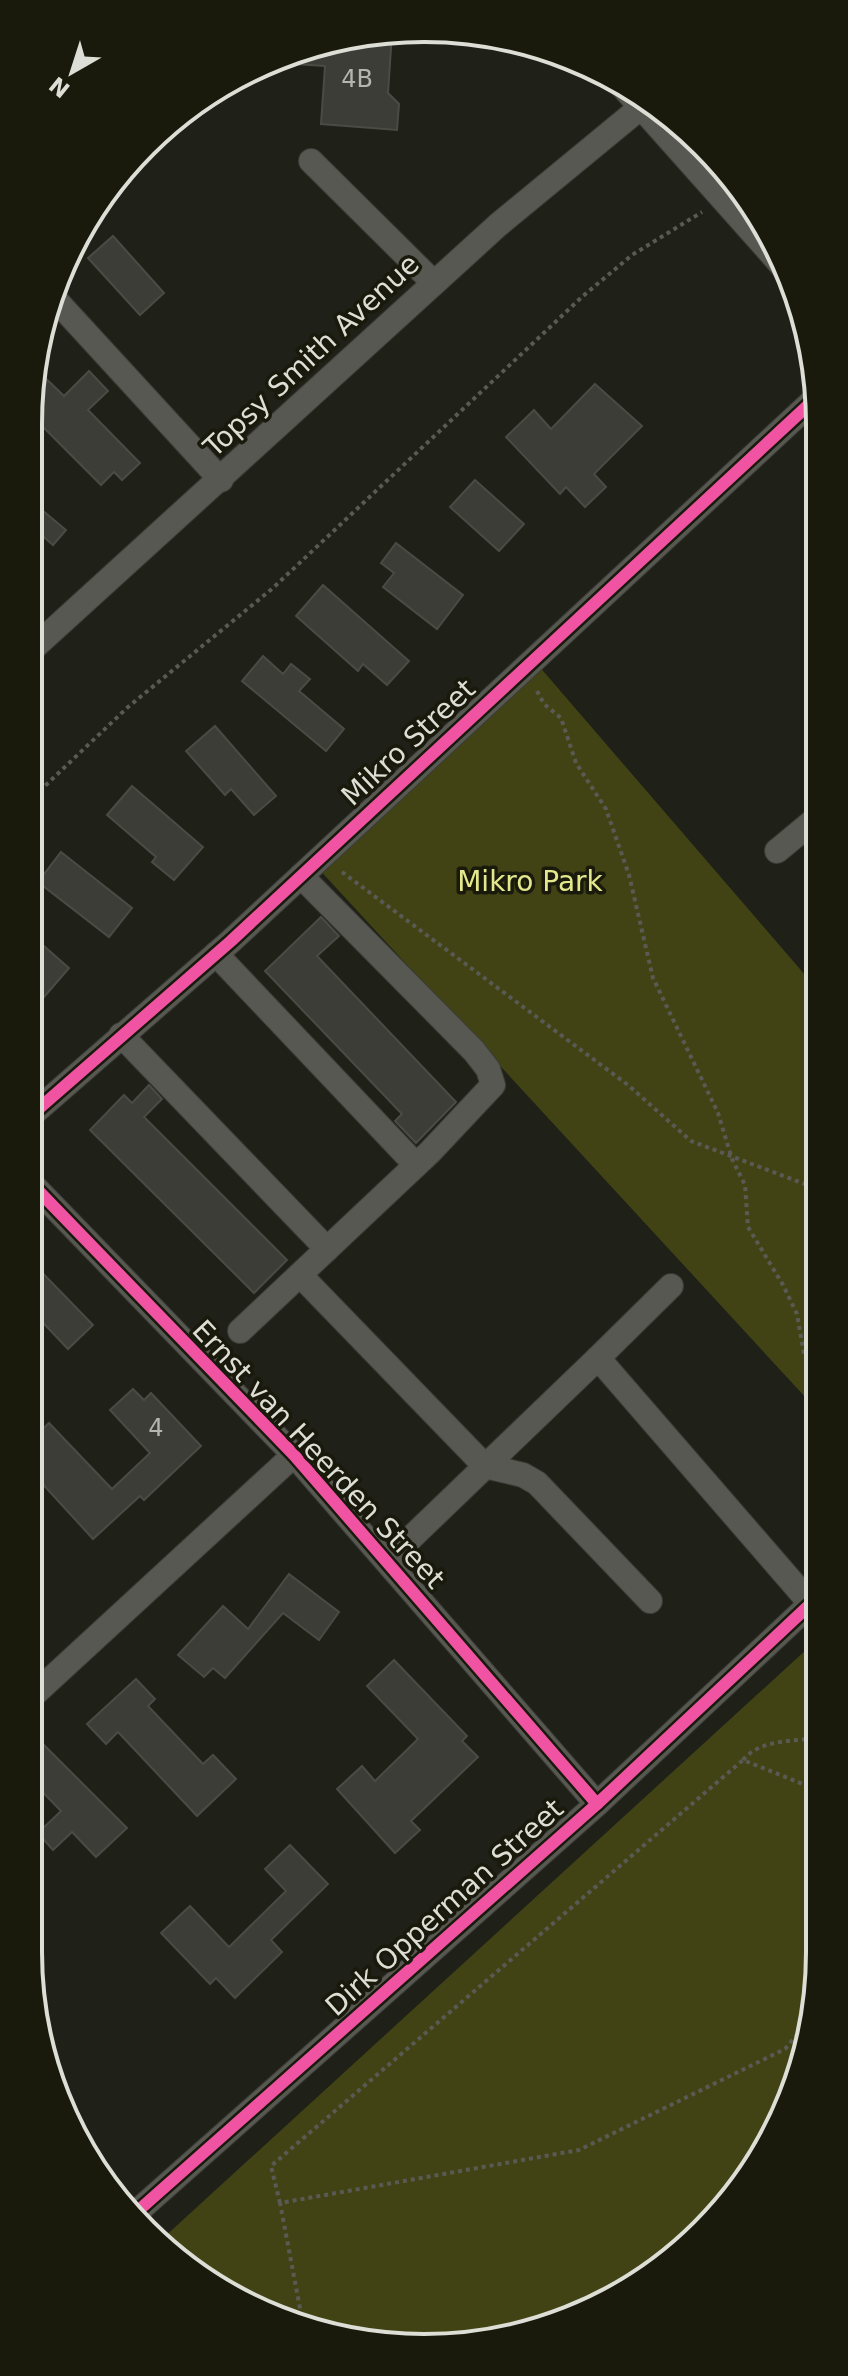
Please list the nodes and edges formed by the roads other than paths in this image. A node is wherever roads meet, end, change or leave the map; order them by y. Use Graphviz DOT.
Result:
graph roads {
  1 [pos="640,108"];
  2 [pos="642,111"];
  3 [pos="311,161"];
  4 [pos="757,236"];
  5 [pos="434,283"];
  6 [pos="61,305"];
  7 [pos="805,408"];
  8 [pos="221,480"];
  9 [pos="42,640"];
  10 [pos="806,827"];
  11 [pos="777,851"];
  12 [pos="301,876"];
  13 [pos="216,954"];
  14 [pos="121,1035"];
  15 [pos="42,1106"];
  16 [pos="416,1165"];
  17 [pos="42,1194"];
  18 [pos="327,1249"];
  19 [pos="301,1276"];
  20 [pos="671,1286"];
  21 [pos="240,1331"];
  22 [pos="598,1358"];
  23 [pos="294,1455"];
  24 [pos="485,1466"];
  25 [pos="388,1560"];
  26 [pos="806,1590"];
  27 [pos="650,1601"];
  28 [pos="806,1608"];
  29 [pos="42,1687"];
  30 [pos="597,1804"];
  31 [pos="141,2208"];
  1 -- 5 [label="street, Topsy Smith Avenue"];
  2 -- 4 [label="street"];
  3 -- 5 [label="street"];
  5 -- 8 [label="street, Topsy Smith Avenue"];
  6 -- 8 [label="street"];
  7 -- 12 [label="street, Mikro Street"];
  8 -- 9 [label="street, Topsy Smith Avenue"];
  10 -- 11 [label="street"];
  12 -- 13 [label="street, Mikro Street"];
  12 -- 16 [label="street"];
  13 -- 14 [label="street, Mikro Street"];
  13 -- 16 [label="street"];
  14 -- 15 [label="street, Mikro Street"];
  14 -- 18 [label="street"];
  16 -- 18 [label="street"];
  17 -- 23 [label="street, Ernst van Heerden Street"];
  18 -- 19 [label="street"];
  19 -- 21 [label="street"];
  19 -- 24 [label="street"];
  20 -- 22 [label="street"];
  22 -- 24 [label="street"];
  22 -- 26 [label="street"];
  23 -- 25 [label="street, Ernst van Heerden Street"];
  23 -- 29 [label="street"];
  24 -- 25 [label="street"];
  24 -- 27 [label="street"];
  25 -- 30 [label="street, Ernst van Heerden Street"];
  28 -- 30 [label="street, Dirk Opperman Street"];
  30 -- 31 [label="street, Dirk Opperman Street"];
}
